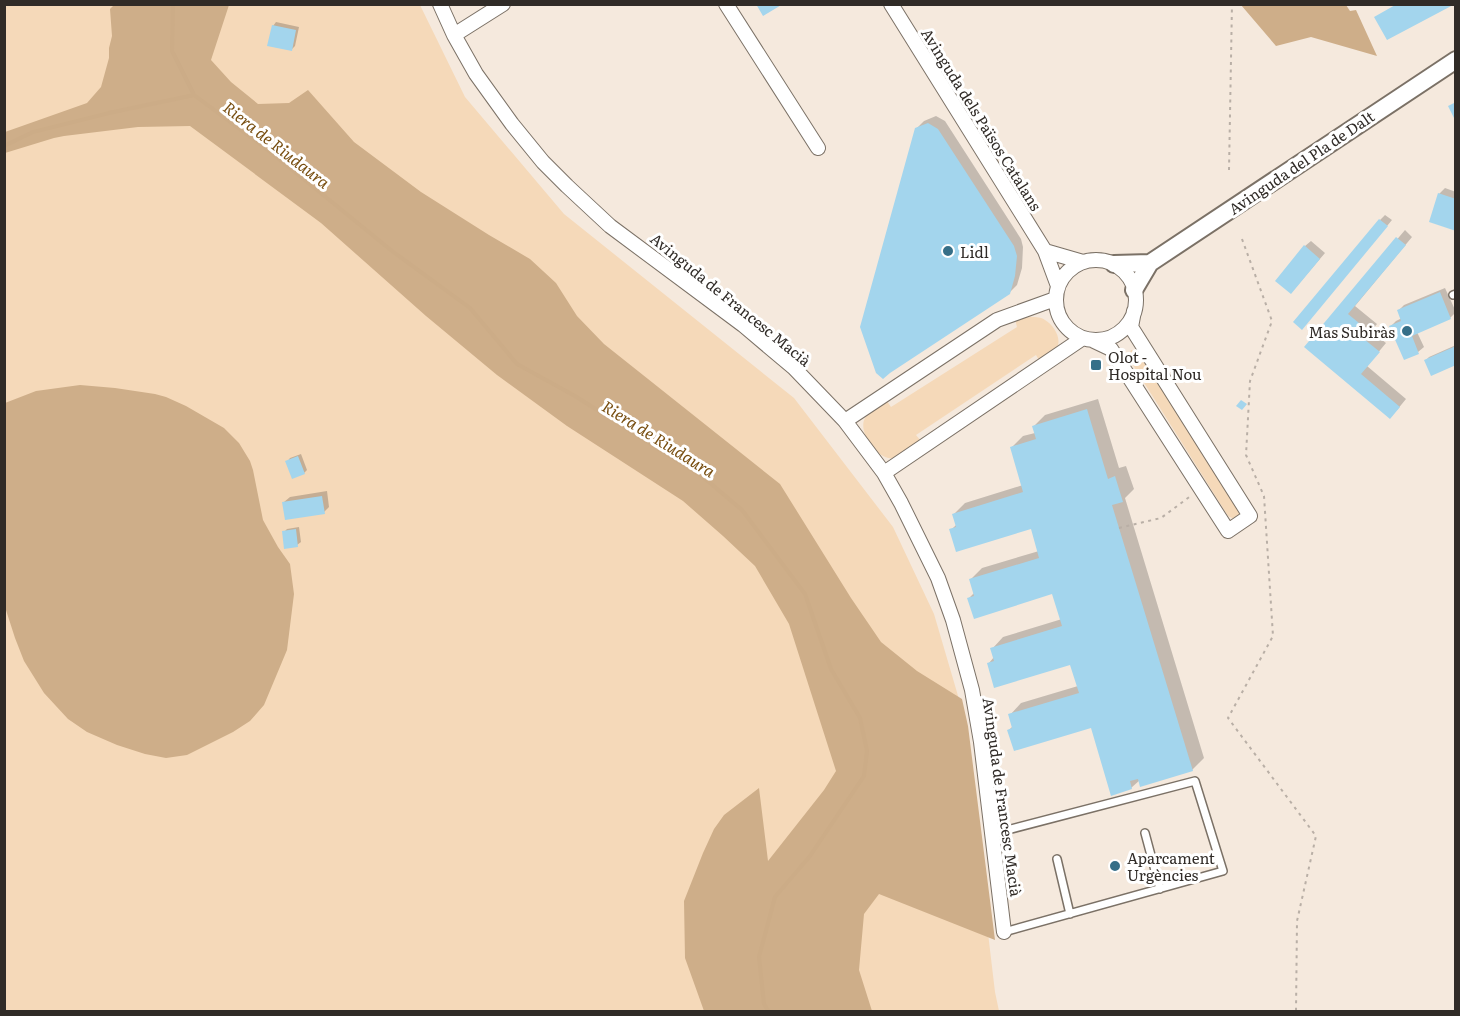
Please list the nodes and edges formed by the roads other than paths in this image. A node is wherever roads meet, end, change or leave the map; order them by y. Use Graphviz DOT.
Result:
graph roads {
  1 [pos="440,4"];
  2 [pos="503,4"];
  3 [pos="726,4"];
  4 [pos="891,4"];
  5 [pos="454,35"];
  6 [pos="1454,59"];
  7 [pos="818,148"];
  8 [pos="1045,251"];
  9 [pos="1083,262"];
  10 [pos="1150,263"];
  11 [pos="1114,264"];
  12 [pos="1134,290"];
  13 [pos="1056,293"];
  14 [pos="1134,311"];
  15 [pos="1088,339"];
  16 [pos="845,421"];
  17 [pos="884,473"];
  18 [pos="1145,833"];
  19 [pos="992,834"];
  20 [pos="1057,859"];
  21 [pos="1161,889"];
  22 [pos="1070,914"];
  23 [pos="1004,932"];
  1 -- 5 [label="street, Avinguda de Francesc Macià"];
  2 -- 5 [label="street"];
  3 -- 7 [label="street"];
  4 -- 8 [label="street, Avinguda dels Països Catalans"];
  5 -- 16 [label="street, Avinguda de Francesc Macià"];
  6 -- 10 [label="street, Avinguda del Pla de Dalt"];
  8 -- 9 [label="street"];
  8 -- 13 [label="street, Avinguda dels Països Catalans"];
  9 -- 11 [label="street"];
  9 -- 13 [label="street"];
  10 -- 11 [label="street"];
  10 -- 12 [label="street, Avinguda del Pla de Dalt"];
  11 -- 12 [label="street"];
  12 -- 14 [label="street"];
  13 -- 15 [label="street"];
  13 -- 16 [label="street"];
  14 -- 15 [label="street"];
  14 -- 15 [label="street"];
  15 -- 17 [label="street"];
  16 -- 17 [label="street, Avinguda de Francesc Macià"];
  17 -- 19 [label="street, Avinguda de Francesc Macià"];
  18 -- 21 [label="lane"];
  19 -- 21 [label="lane"];
  19 -- 23 [label="street, Avinguda de Francesc Macià"];
  20 -- 22 [label="lane"];
  21 -- 22 [label="lane"];
  22 -- 23 [label="lane"];
}
